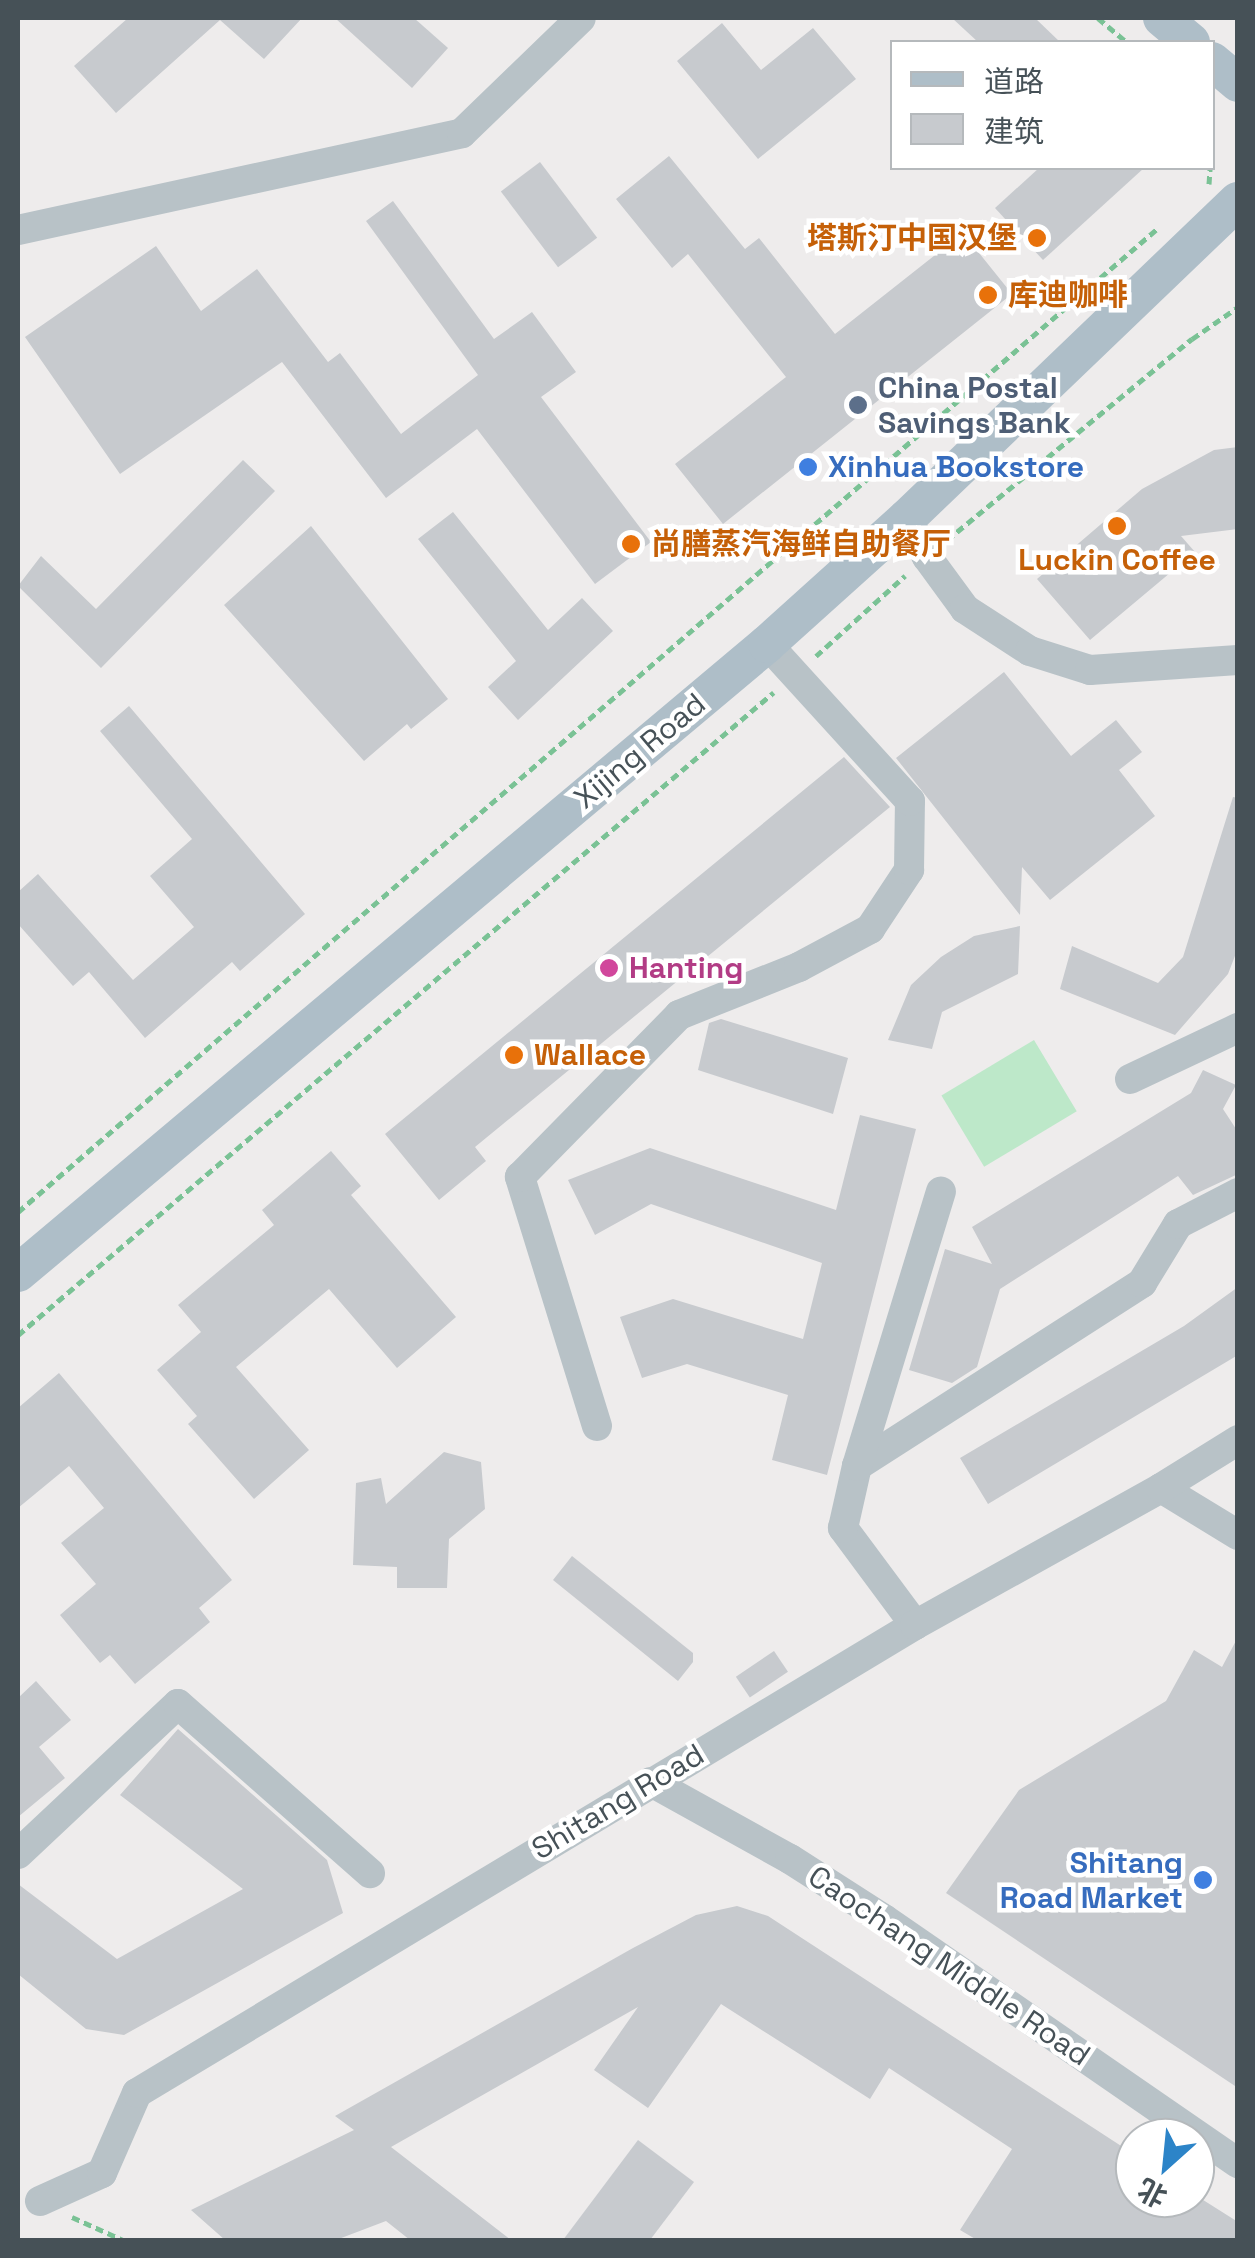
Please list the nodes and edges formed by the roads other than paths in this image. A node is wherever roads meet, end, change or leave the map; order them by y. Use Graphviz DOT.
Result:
graph roads {
  1 [pos="580,18"];
  2 [pos="1162,18"];
  3 [pos="1189,40"];
  4 [pos="1215,63"];
  5 [pos="1238,83"];
  6 [pos="1222,209"];
  7 [pos="18,230"];
  8 [pos="907,518"];
  9 [pos="768,644"];
  10 [pos="1238,660"];
  11 [pos="1238,1028"];
  12 [pos="1130,1079"];
  13 [pos="941,1192"];
  14 [pos="1238,1192"];
  15 [pos="18,1273"];
  16 [pos="597,1426"];
  17 [pos="1238,1440"];
  18 [pos="857,1466"];
  19 [pos="1161,1488"];
  20 [pos="1238,1536"];
  21 [pos="914,1625"];
  22 [pos="652,1782"];
  23 [pos="18,1854"];
  24 [pos="370,1874"];
  25 [pos="1238,2163"];
  26 [pos="40,2202"];
  1 -- 7 [label="street"];
  2 -- 3 [label="main road"];
  4 -- 5 [label="main road"];
  6 -- 8 [label="main road, Xijing Road"];
  8 -- 9 [label="main road, Xijing Road"];
  8 -- 10 [label="street"];
  9 -- 15 [label="main road, Xijing Road"];
  9 -- 16 [label="street"];
  11 -- 12 [label="street"];
  13 -- 18 [label="street"];
  14 -- 18 [label="street"];
  17 -- 19 [label="street, Shitang Road"];
  18 -- 21 [label="street"];
  19 -- 20 [label="street"];
  19 -- 21 [label="street, Shitang Road"];
  21 -- 22 [label="street, Shitang Road"];
  22 -- 25 [label="street, Caochang Middle Road"];
  22 -- 26 [label="street, Shitang Road"];
  23 -- 24 [label="street"];
}
